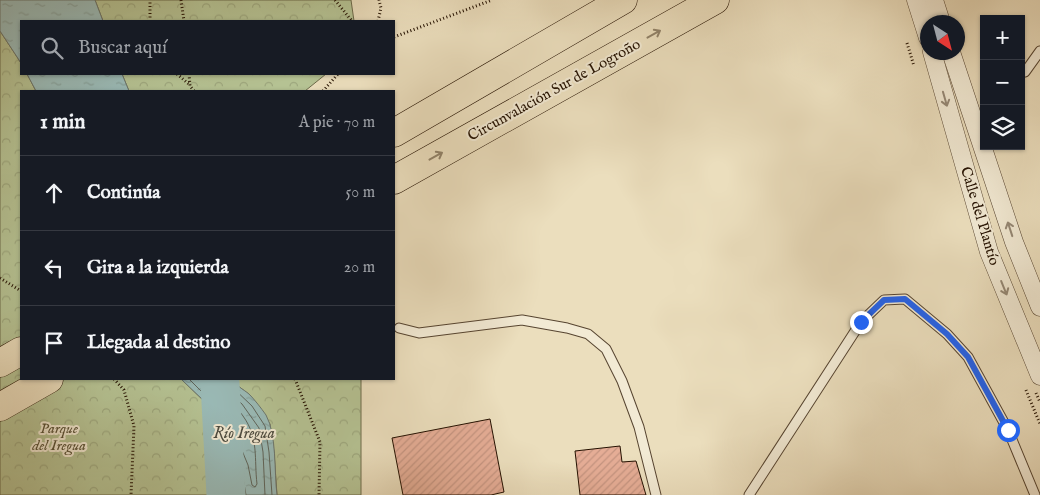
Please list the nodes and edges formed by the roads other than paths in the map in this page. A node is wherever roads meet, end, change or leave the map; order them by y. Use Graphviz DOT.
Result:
graph roads {
  1 [pos="606,0"];
  2 [pos="623,0"];
  3 [pos="916,0"];
  4 [pos="934,0"];
  5 [pos="713,3"];
  6 [pos="921,15"];
  7 [pos="939,15"];
  8 [pos="1040,51"];
  9 [pos="934,60"];
  10 [pos="954,60"];
  11 [pos="1025,72"];
  12 [pos="417,119"];
  13 [pos="395,133"];
  14 [pos="395,179"];
  15 [pos="1040,307"];
  16 [pos="398,328"];
  17 [pos="20,352"];
  18 [pos="0,363"];
  19 [pos="1040,376"];
  20 [pos="47,380"];
  21 [pos="0,407"];
  22 [pos="656,495"];
  23 [pos="749,495"];
  24 [pos="1035,495"];
  1 -- 12 [label="highway"];
  2 -- 12 [label="highway"];
  3 -- 6 [label="street"];
  4 -- 7 [label="street"];
  14 -- 5 [label="highway, Circunvalación Sur de Logroño, one-way"];
  8 -- 11 [label="lane"];
  9 -- 19 [label="street, Calle del Plantío, one-way"];
  15 -- 10 [label="street, Calle del Plantío, one-way"];
  12 -- 13 [label="highway"];
  16 -- 22 [label="lane"];
  17 -- 18 [label="highway"];
  20 -- 21 [label="highway"];
  23 -- 24 [label="lane"];
}
